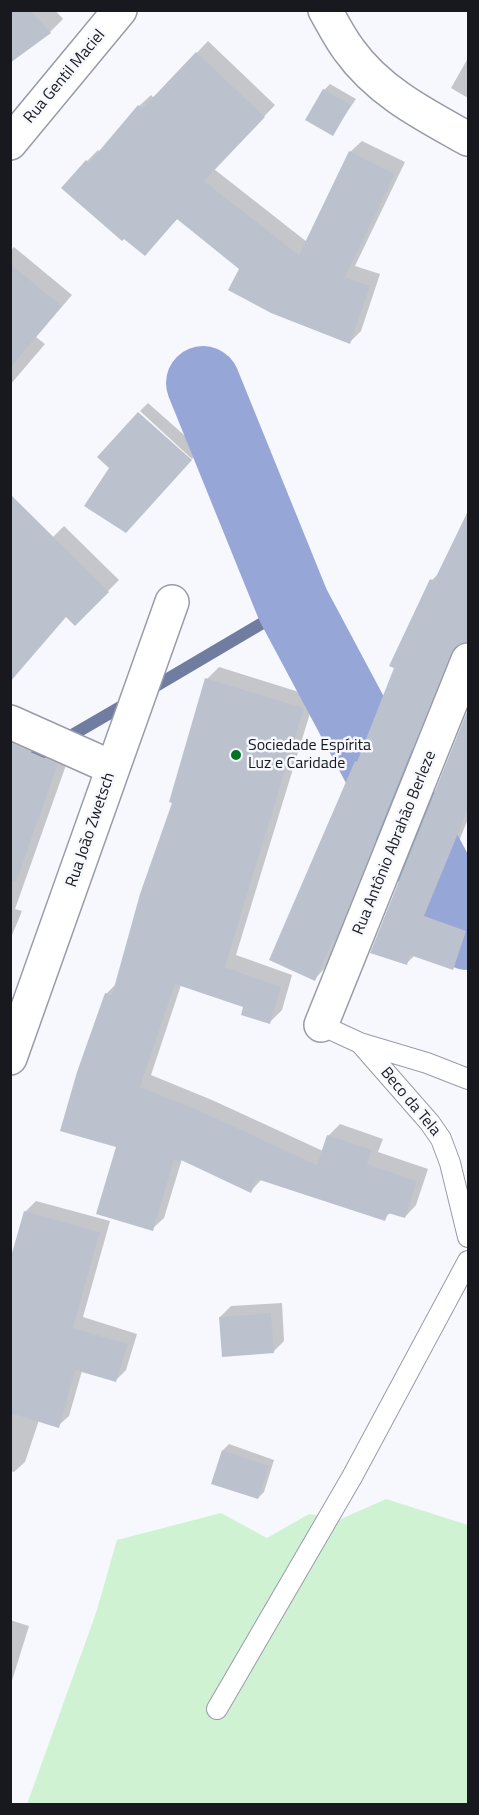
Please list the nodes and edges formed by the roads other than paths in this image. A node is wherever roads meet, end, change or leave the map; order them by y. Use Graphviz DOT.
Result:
graph roads {
  1 [pos="120,10"];
  2 [pos="325,10"];
  3 [pos="468,139"];
  4 [pos="10,143"];
  5 [pos="172,602"];
  6 [pos="468,660"];
  7 [pos="10,722"];
  8 [pos="113,768"];
  9 [pos="321,1025"];
  10 [pos="360,1043"];
  11 [pos="10,1058"];
  12 [pos="468,1079"];
  13 [pos="468,1237"];
  14 [pos="468,1261"];
  15 [pos="217,1709"];
  1 -- 4 [label="street, Rua Gentil Maciel"];
  2 -- 3 [label="street"];
  5 -- 8 [label="street, Rua João Zwetsch"];
  6 -- 9 [label="street, Rua Antônio Abrahão Berleze"];
  7 -- 8 [label="street"];
  8 -- 11 [label="street, Rua João Zwetsch"];
  9 -- 10 [label="lane, Beco da Tela"];
  10 -- 12 [label="lane, Beco da Tela"];
  10 -- 13 [label="lane, Beco da Tela"];
  14 -- 15 [label="lane"];
}
